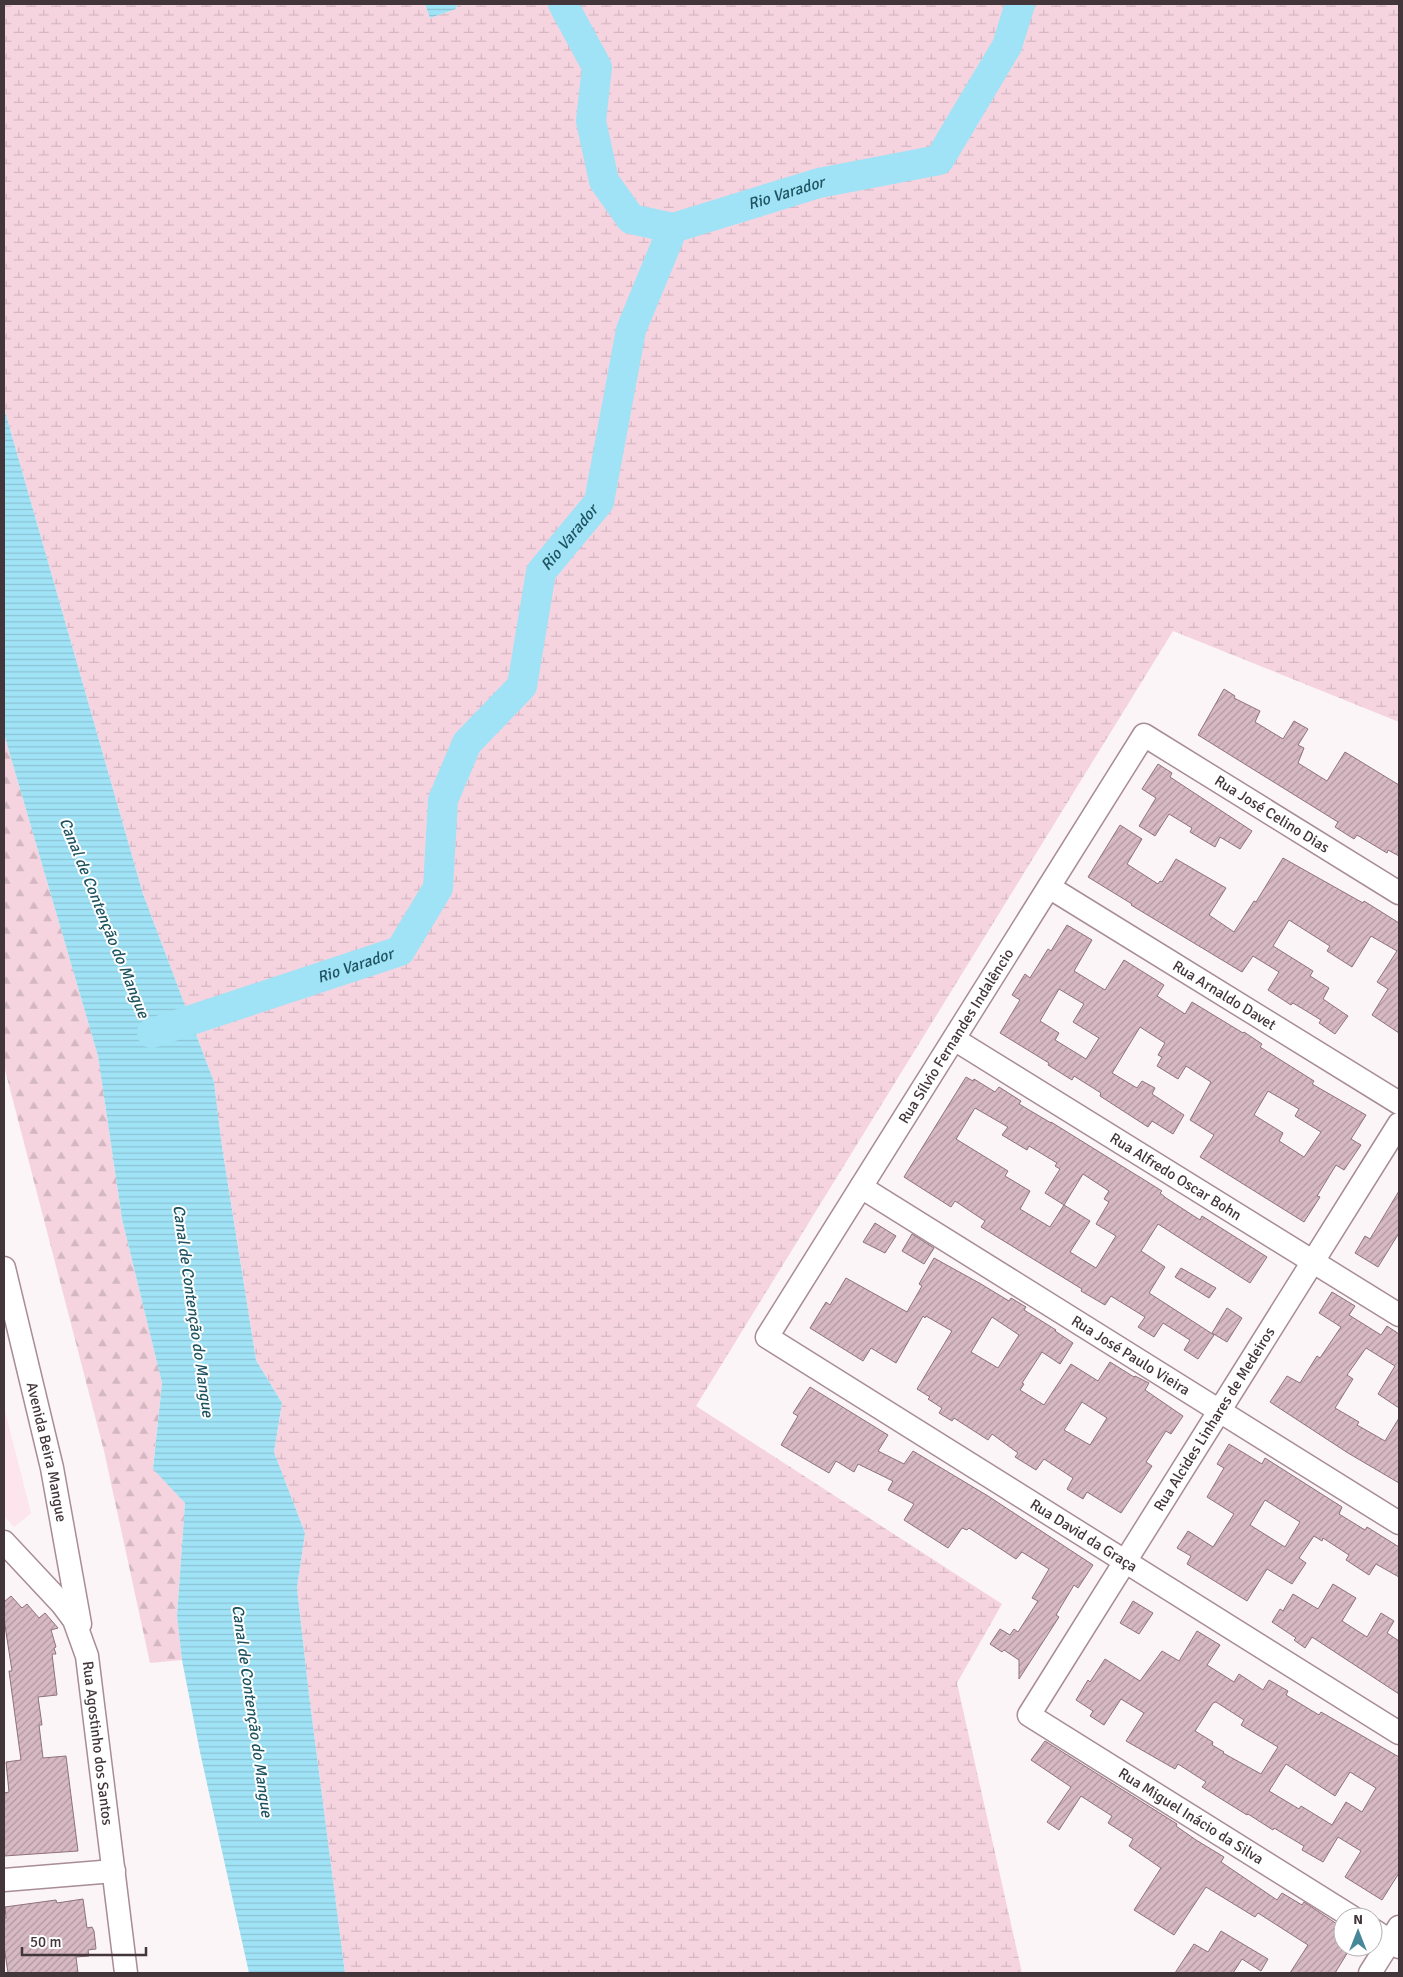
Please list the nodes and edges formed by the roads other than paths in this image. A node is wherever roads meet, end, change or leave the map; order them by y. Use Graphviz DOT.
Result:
graph roads {
  1 [pos="1144,735"];
  2 [pos="1049,887"];
  3 [pos="1399,893"];
  4 [pos="954,1039"];
  5 [pos="1399,1103"];
  6 [pos="1399,1124"];
  7 [pos="861,1186"];
  8 [pos="1313,1262"];
  9 [pos="4,1268"];
  10 [pos="1399,1315"];
  11 [pos="767,1337"];
  12 [pos="1220,1411"];
  13 [pos="1399,1523"];
  14 [pos="4,1542"];
  15 [pos="1126,1562"];
  16 [pos="82,1637"];
  17 [pos="1030,1715"];
  18 [pos="1399,1733"];
  19 [pos="114,1871"];
  20 [pos="4,1880"];
  21 [pos="1336,1907"];
  22 [pos="1390,1936"];
  23 [pos="126,1973"];
  24 [pos="1370,1973"];
  1 -- 2 [label="street, Rua Sílvio Fernandes Indalêncio"];
  1 -- 3 [label="street, Rua José Celino Dias"];
  2 -- 4 [label="street, Rua Sílvio Fernandes Indalêncio"];
  2 -- 5 [label="street, Rua Arnaldo Davet"];
  4 -- 7 [label="street, Rua Sílvio Fernandes Indalêncio"];
  4 -- 8 [label="street, Rua Alfredo Oscar Bohn"];
  6 -- 8 [label="street, Rua Alcides Linhares de Medeiros"];
  7 -- 11 [label="street, Rua Sílvio Fernandes Indalêncio"];
  7 -- 12 [label="street, Rua José Paulo Vieira"];
  8 -- 10 [label="street, Rua Alfredo Oscar Bohn"];
  8 -- 12 [label="street, Rua Alcides Linhares de Medeiros"];
  9 -- 16 [label="street, Avenida Beira Mangue"];
  11 -- 15 [label="street, Rua David da Graça"];
  12 -- 13 [label="street, Rua José Paulo Vieira"];
  12 -- 15 [label="street, Rua Alcides Linhares de Medeiros"];
  14 -- 16 [label="street, Rua Agostinho dos Santos"];
  15 -- 17 [label="street, Rua Alcides Linhares de Medeiros"];
  15 -- 18 [label="street, Rua David da Graça"];
  16 -- 19 [label="street, Rua Agostinho dos Santos"];
  17 -- 21 [label="street, Rua Miguel Inácio da Silva"];
  19 -- 20 [label="street"];
  19 -- 23 [label="street, Rua Agostinho dos Santos"];
  22 -- 24 [label="street"];
}
